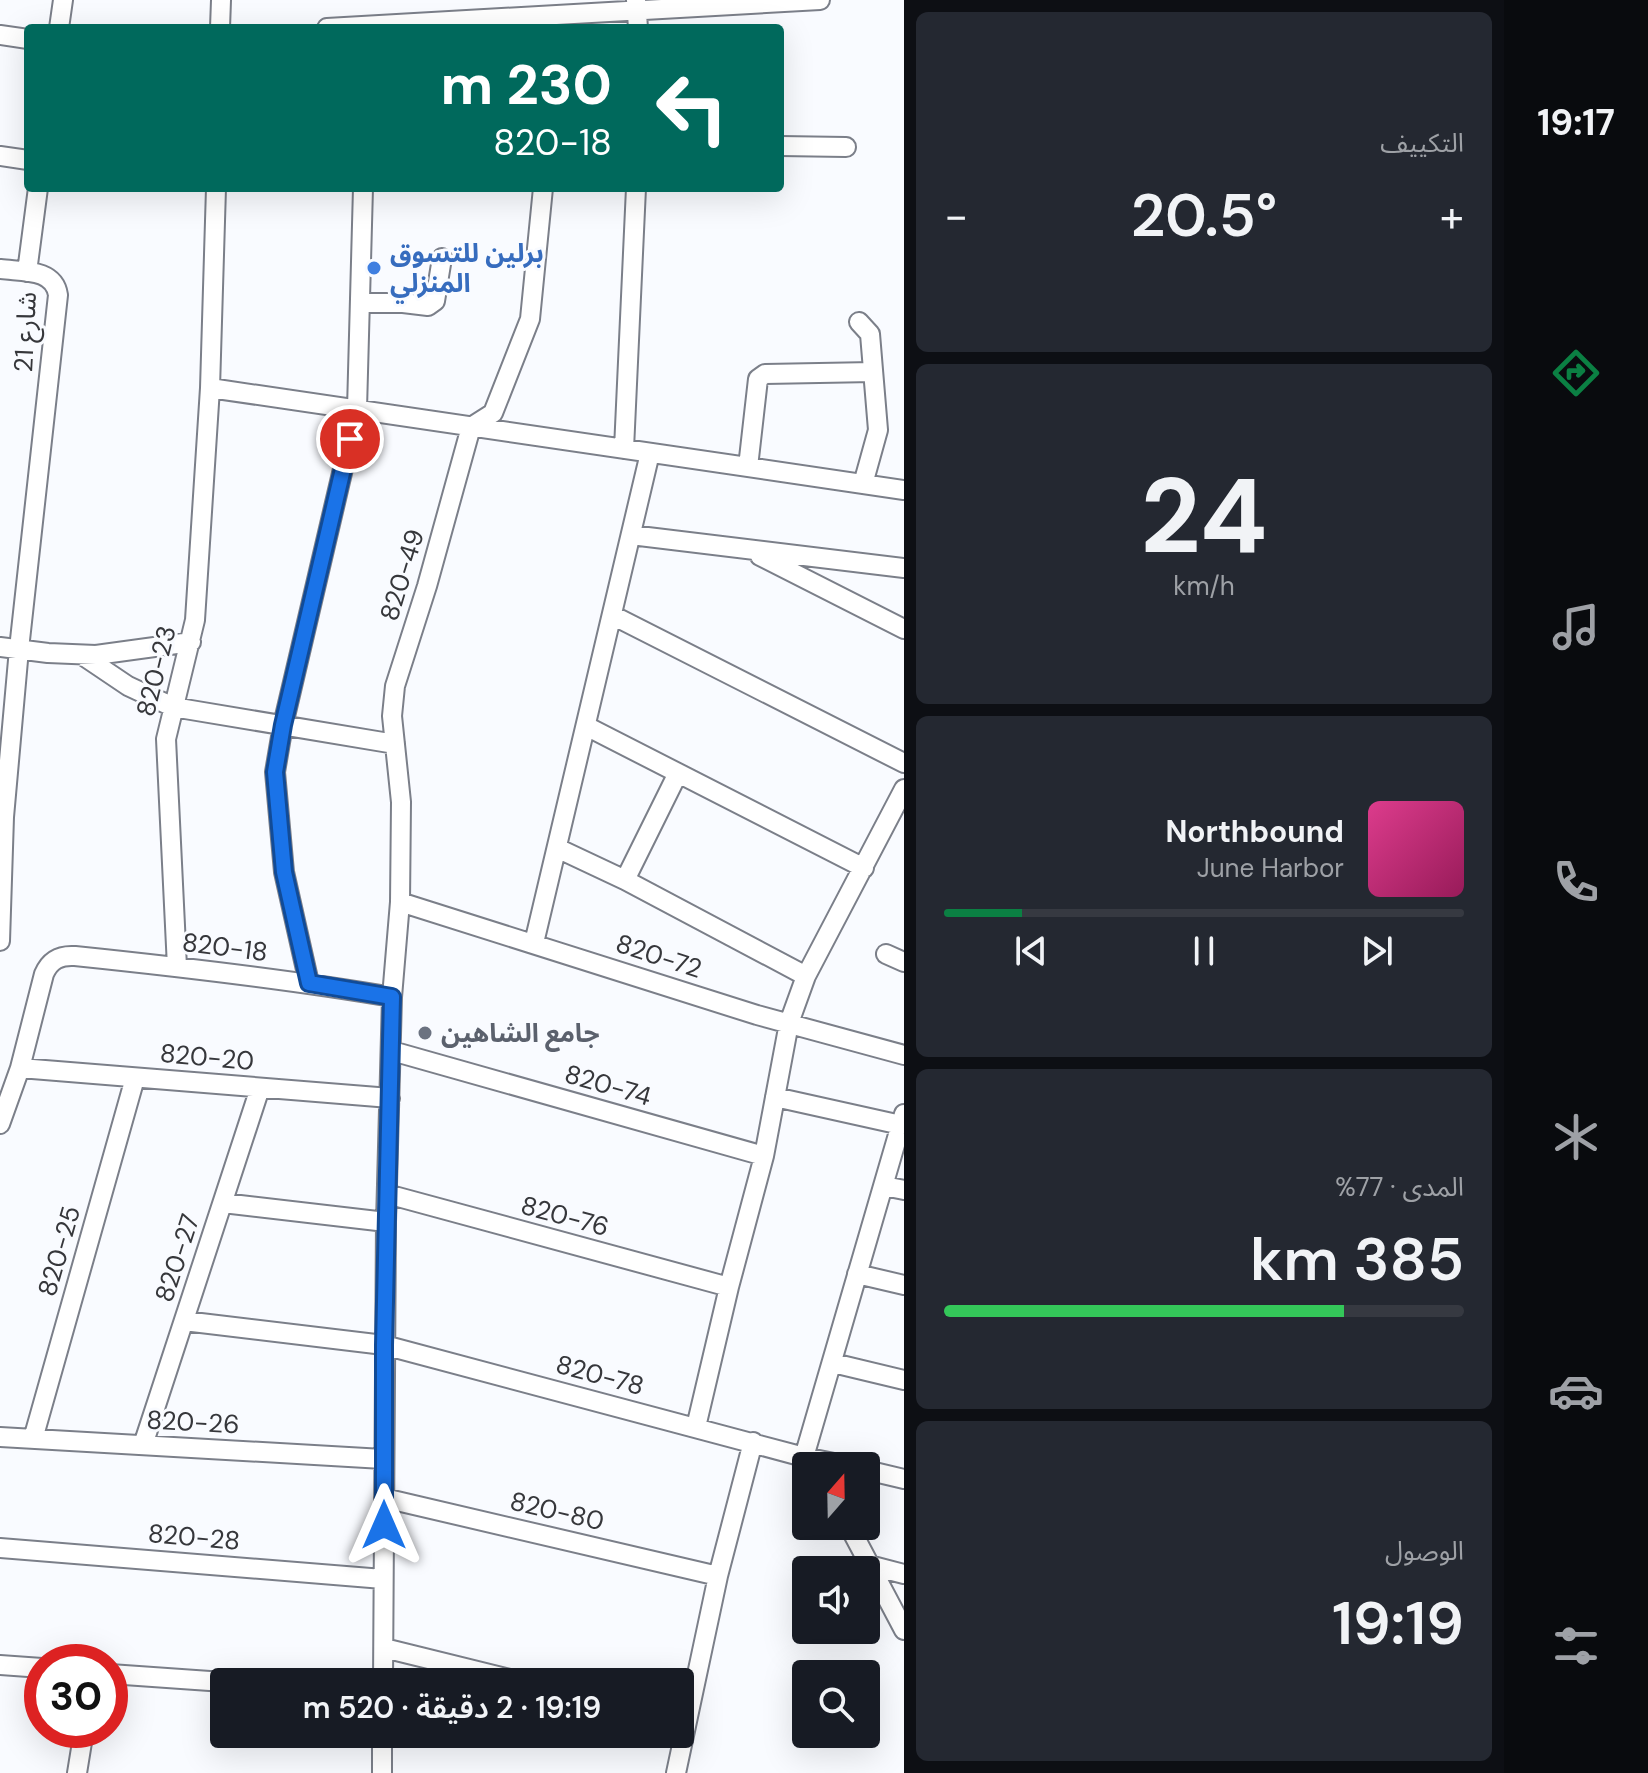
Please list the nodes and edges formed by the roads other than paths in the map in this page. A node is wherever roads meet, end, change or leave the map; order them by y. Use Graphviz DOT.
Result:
graph roads {
  1 [pos="63,0"];
  2 [pos="221,0"];
  3 [pos="820,0"];
  4 [pos="637,13"];
  5 [pos="60,24"];
  6 [pos="220,24"];
  7 [pos="410,24"];
  8 [pos="0,35"];
  9 [pos="24,38"];
  10 [pos="784,146"];
  11 [pos="846,147"];
  12 [pos="0,156"];
  13 [pos="24,159"];
  14 [pos="37,192"];
  15 [pos="216,192"];
  16 [pos="363,192"];
  17 [pos="543,192"];
  18 [pos="636,192"];
  19 [pos="442,258"];
  20 [pos="0,269"];
  21 [pos="27,272"];
  22 [pos="360,303"];
  23 [pos="859,322"];
  24 [pos="873,372"];
  25 [pos="210,388"];
  26 [pos="357,409"];
  27 [pos="471,427"];
  28 [pos="624,449"];
  29 [pos="650,453"];
  30 [pos="748,467"];
  31 [pos="863,484"];
  32 [pos="904,490"];
  33 [pos="631,535"];
  34 [pos="747,550"];
  35 [pos="904,568"];
  36 [pos="612,615"];
  37 [pos="904,629"];
  38 [pos="191,642"];
  39 [pos="9,648"];
  40 [pos="82,655"];
  41 [pos="173,707"];
  42 [pos="283,725"];
  43 [pos="586,726"];
  44 [pos="395,744"];
  45 [pos="904,763"];
  46 [pos="678,773"];
  47 [pos="904,789"];
  48 [pos="2,817"];
  49 [pos="557,848"];
  50 [pos="864,868"];
  51 [pos="625,880"];
  52 [pos="400,902"];
  53 [pos="1,911"];
  54 [pos="0,941"];
  55 [pos="534,943"];
  56 [pos="886,954"];
  57 [pos="904,962"];
  58 [pos="177,967"];
  59 [pos="806,976"];
  60 [pos="309,983"];
  61 [pos="392,997"];
  62 [pos="789,1023"];
  63 [pos="392,1051"];
  64 [pos="904,1055"];
  65 [pos="20,1068"];
  66 [pos="135,1078"];
  67 [pos="260,1088"];
  68 [pos="775,1097"];
  69 [pos="390,1098"];
  70 [pos="902,1119"];
  71 [pos="0,1124"];
  72 [pos="764,1156"];
  73 [pos="884,1186"];
  74 [pos="904,1190"];
  75 [pos="387,1194"];
  76 [pos="223,1203"];
  77 [pos="386,1222"];
  78 [pos="857,1274"];
  79 [pos="904,1285"];
  80 [pos="729,1287"];
  81 [pos="184,1321"];
  82 [pos="384,1345"];
  83 [pos="833,1363"];
  84 [pos="904,1380"];
  85 [pos="696,1427"];
  86 [pos="0,1437"];
  87 [pos="33,1439"];
  88 [pos="753,1442"];
  89 [pos="143,1445"];
  90 [pos="817,1452"];
  91 [pos="792,1454"];
  92 [pos="383,1459"];
  93 [pos="880,1473"];
  94 [pos="904,1479"];
  95 [pos="384,1498"];
  96 [pos="0,1548"];
  97 [pos="880,1568"];
  98 [pos="904,1574"];
  99 [pos="718,1576"];
  100 [pos="383,1579"];
  101 [pos="880,1585"];
  102 [pos="904,1630"];
  103 [pos="384,1648"];
  104 [pos="0,1665"];
  105 [pos="24,1667"];
  106 [pos="383,1668"];
  107 [pos="465,1668"];
  108 [pos="128,1675"];
  109 [pos="694,1675"];
  110 [pos="210,1681"];
  111 [pos="81,1748"];
  112 [pos="382,1748"];
  113 [pos="679,1748"];
  114 [pos="77,1773"];
  115 [pos="382,1773"];
  116 [pos="676,1773"];
  1 -- 5 [label="street"];
  2 -- 6 [label="street"];
  3 -- 4 [label="street"];
  4 -- 7 [label="street"];
  8 -- 9 [label="street"];
  10 -- 11 [label="street"];
  12 -- 13 [label="street"];
  14 -- 21 [label="street"];
  15 -- 25 [label="street, 820-23"];
  16 -- 22 [label="street"];
  17 -- 27 [label="street, 820-49"];
  18 -- 28 [label="street"];
  19 -- 22 [label="street"];
  20 -- 21 [label="street"];
  21 -- 39 [label="street, شارع 21"];
  22 -- 26 [label="street"];
  23 -- 24 [label="street"];
  24 -- 30 [label="street"];
  24 -- 31 [label="street"];
  25 -- 26 [label="street"];
  25 -- 38 [label="street, 820-23"];
  26 -- 27 [label="street"];
  26 -- 42 [label="street"];
  27 -- 28 [label="street"];
  27 -- 44 [label="street, 820-49"];
  28 -- 29 [label="street"];
  29 -- 30 [label="street"];
  29 -- 33 [label="street"];
  30 -- 31 [label="street"];
  31 -- 32 [label="street"];
  33 -- 34 [label="street"];
  33 -- 36 [label="street"];
  34 -- 35 [label="street"];
  34 -- 37 [label="street"];
  36 -- 43 [label="street"];
  36 -- 45 [label="street"];
  38 -- 40 [label="street"];
  38 -- 41 [label="street, 820-23"];
  39 -- 40 [label="street"];
  39 -- 48 [label="street, شارع 21"];
  40 -- 41 [label="street"];
  41 -- 42 [label="street"];
  41 -- 58 [label="street, 820-23"];
  42 -- 44 [label="street"];
  42 -- 60 [label="street"];
  43 -- 46 [label="street"];
  43 -- 49 [label="street"];
  44 -- 52 [label="street, 820-49"];
  46 -- 50 [label="street"];
  46 -- 51 [label="street"];
  47 -- 50 [label="street"];
  48 -- 53 [label="street, شارع 21"];
  49 -- 51 [label="street"];
  49 -- 55 [label="street"];
  50 -- 59 [label="street"];
  51 -- 59 [label="street"];
  52 -- 55 [label="street, 820-72"];
  52 -- 61 [label="street, 820-49"];
  53 -- 54 [label="street, شارع 21"];
  55 -- 62 [label="street, 820-72"];
  56 -- 57 [label="street"];
  58 -- 60 [label="street, 820-18"];
  58 -- 65 [label="street, 820-18"];
  59 -- 62 [label="street"];
  60 -- 61 [label="street, 820-18"];
  61 -- 63 [label="street, 820-49"];
  62 -- 64 [label="street, 820-72"];
  62 -- 68 [label="street"];
  63 -- 69 [label="street, 820-49"];
  63 -- 72 [label="street, 820-74"];
  65 -- 66 [label="street, 820-20"];
  65 -- 71 [label="street"];
  66 -- 67 [label="street, 820-20"];
  66 -- 87 [label="street, 820-25"];
  67 -- 69 [label="street, 820-20"];
  67 -- 76 [label="street, 820-27"];
  68 -- 70 [label="street"];
  68 -- 72 [label="street"];
  69 -- 75 [label="street, 820-49"];
  70 -- 73 [label="street"];
  72 -- 80 [label="street"];
  73 -- 74 [label="street"];
  73 -- 78 [label="street"];
  75 -- 77 [label="street, 820-49"];
  75 -- 80 [label="street, 820-76"];
  76 -- 77 [label="street"];
  76 -- 81 [label="street, 820-27"];
  77 -- 82 [label="street, 820-49"];
  78 -- 79 [label="street"];
  78 -- 83 [label="street"];
  80 -- 85 [label="street"];
  81 -- 82 [label="street, 820-78"];
  81 -- 89 [label="street, 820-27"];
  82 -- 85 [label="street, 820-78"];
  82 -- 92 [label="street, 820-49"];
  83 -- 84 [label="street"];
  83 -- 90 [label="street"];
  85 -- 88 [label="street, 820-78"];
  86 -- 87 [label="street, 820-26"];
  87 -- 89 [label="street, 820-26"];
  88 -- 91 [label="street, 820-78"];
  88 -- 99 [label="street"];
  89 -- 92 [label="street, 820-26"];
  92 -- 95 [label="street, 820-49"];
  93 -- 94 [label="street"];
  95 -- 99 [label="street, 820-80"];
  95 -- 100 [label="street, 820-49"];
  96 -- 100 [label="street, 820-28"];
  97 -- 98 [label="street"];
  99 -- 109 [label="street"];
  100 -- 103 [label="street, 820-49"];
  101 -- 102 [label="street"];
  103 -- 106 [label="street, 820-49"];
  103 -- 107 [label="street"];
  104 -- 105 [label="street"];
  108 -- 110 [label="street"];
  111 -- 114 [label="street"];
  112 -- 115 [label="street"];
  113 -- 116 [label="street"];
}
